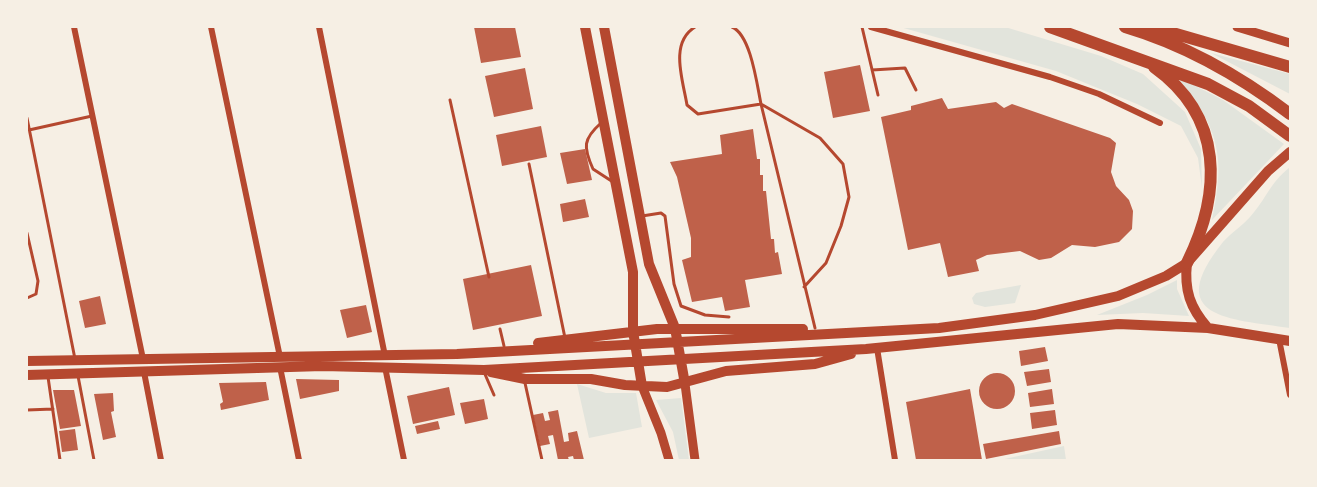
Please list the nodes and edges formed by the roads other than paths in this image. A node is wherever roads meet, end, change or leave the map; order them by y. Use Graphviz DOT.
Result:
graph roads {
  1 [pos="74,27"];
  2 [pos="211,27"];
  3 [pos="319,27"];
  4 [pos="585,27"];
  5 [pos="604,27"];
  6 [pos="695,27"];
  7 [pos="732,27"];
  8 [pos="862,27"];
  9 [pos="872,27"];
  10 [pos="1050,27"];
  11 [pos="1125,27"];
  12 [pos="1152,27"];
  13 [pos="1237,27"];
  14 [pos="1290,43"];
  15 [pos="1143,59"];
  16 [pos="1290,67"];
  17 [pos="872,70"];
  18 [pos="916,90"];
  19 [pos="878,94"];
  20 [pos="450,100"];
  21 [pos="761,104"];
  22 [pos="1290,114"];
  23 [pos="92,116"];
  24 [pos="27,118"];
  25 [pos="603,121"];
  26 [pos="1160,123"];
  27 [pos="29,130"];
  28 [pos="1290,136"];
  29 [pos="1290,152"];
  30 [pos="529,164"];
  31 [pos="617,184"];
  32 [pos="640,216"];
  33 [pos="27,233"];
  34 [pos="1187,262"];
  35 [pos="489,278"];
  36 [pos="804,287"];
  37 [pos="27,298"];
  38 [pos="729,317"];
  39 [pos="675,328"];
  40 [pos="1208,328"];
  41 [pos="500,329"];
  42 [pos="633,331"];
  43 [pos="817,331"];
  44 [pos="565,340"];
  45 [pos="1284,340"];
  46 [pos="507,349"];
  47 [pos="872,349"];
  48 [pos="143,359"];
  49 [pos="75,360"];
  50 [pos="27,361"];
  51 [pos="385,361"];
  52 [pos="280,362"];
  53 [pos="484,370"];
  54 [pos="144,372"];
  55 [pos="78,374"];
  56 [pos="27,375"];
  57 [pos="47,375"];
  58 [pos="525,379"];
  59 [pos="685,384"];
  60 [pos="642,386"];
  61 [pos="494,395"];
  62 [pos="1290,395"];
  63 [pos="53,409"];
  64 [pos="27,410"];
  65 [pos="60,460"];
  66 [pos="94,460"];
  67 [pos="161,460"];
  68 [pos="299,460"];
  69 [pos="404,460"];
  70 [pos="542,460"];
  71 [pos="669,460"];
  72 [pos="694,460"];
  73 [pos="895,460"];
  1 -- 23 [label="street"];
  2 -- 52 [label="street"];
  3 -- 51 [label="street"];
  4 -- 25 [label="main road"];
  5 -- 32 [label="main road"];
  6 -- 21 [label="lane"];
  7 -- 21 [label="lane"];
  8 -- 17 [label="lane"];
  9 -- 26 [label="street"];
  10 -- 15 [label="highway"];
  11 -- 22 [label="highway"];
  12 -- 16 [label="highway"];
  13 -- 14 [label="main road"];
  15 -- 28 [label="highway"];
  15 -- 34 [label="highway"];
  17 -- 18 [label="lane"];
  17 -- 19 [label="lane"];
  20 -- 35 [label="lane"];
  21 -- 36 [label="lane"];
  21 -- 36 [label="lane"];
  23 -- 27 [label="lane"];
  23 -- 48 [label="street"];
  24 -- 27 [label="lane"];
  25 -- 31 [label="main road"];
  25 -- 31 [label="lane"];
  27 -- 49 [label="lane"];
  29 -- 34 [label="main road"];
  30 -- 44 [label="lane"];
  31 -- 42 [label="main road"];
  32 -- 38 [label="lane"];
  32 -- 39 [label="main road"];
  33 -- 37 [label="lane"];
  34 -- 40 [label="main road"];
  34 -- 43 [label="main road"];
  36 -- 43 [label="lane"];
  39 -- 42 [label="main road"];
  39 -- 43 [label="main road"];
  39 -- 59 [label="main road"];
  40 -- 45 [label="main road"];
  40 -- 47 [label="main road"];
  41 -- 46 [label="lane"];
  42 -- 44 [label="main road"];
  42 -- 60 [label="main road"];
  43 -- 46 [label="main road"];
  44 -- 46 [label="main road"];
  45 -- 62 [label="street"];
  46 -- 51 [label="main road"];
  47 -- 53 [label="main road"];
  47 -- 59 [label="main road"];
  47 -- 73 [label="street"];
  48 -- 49 [label="main road"];
  48 -- 52 [label="main road"];
  49 -- 50 [label="main road"];
  51 -- 52 [label="main road"];
  51 -- 53 [label="main road"];
  51 -- 69 [label="street"];
  52 -- 54 [label="main road"];
  52 -- 68 [label="street"];
  53 -- 58 [label="main road"];
  53 -- 61 [label="lane"];
  54 -- 55 [label="main road"];
  54 -- 67 [label="street"];
  55 -- 57 [label="main road"];
  55 -- 66 [label="lane"];
  56 -- 57 [label="main road"];
  57 -- 63 [label="lane"];
  58 -- 60 [label="main road"];
  58 -- 70 [label="lane"];
  59 -- 60 [label="main road"];
  59 -- 72 [label="main road"];
  60 -- 71 [label="main road"];
  63 -- 64 [label="lane"];
  63 -- 65 [label="lane"];
}
